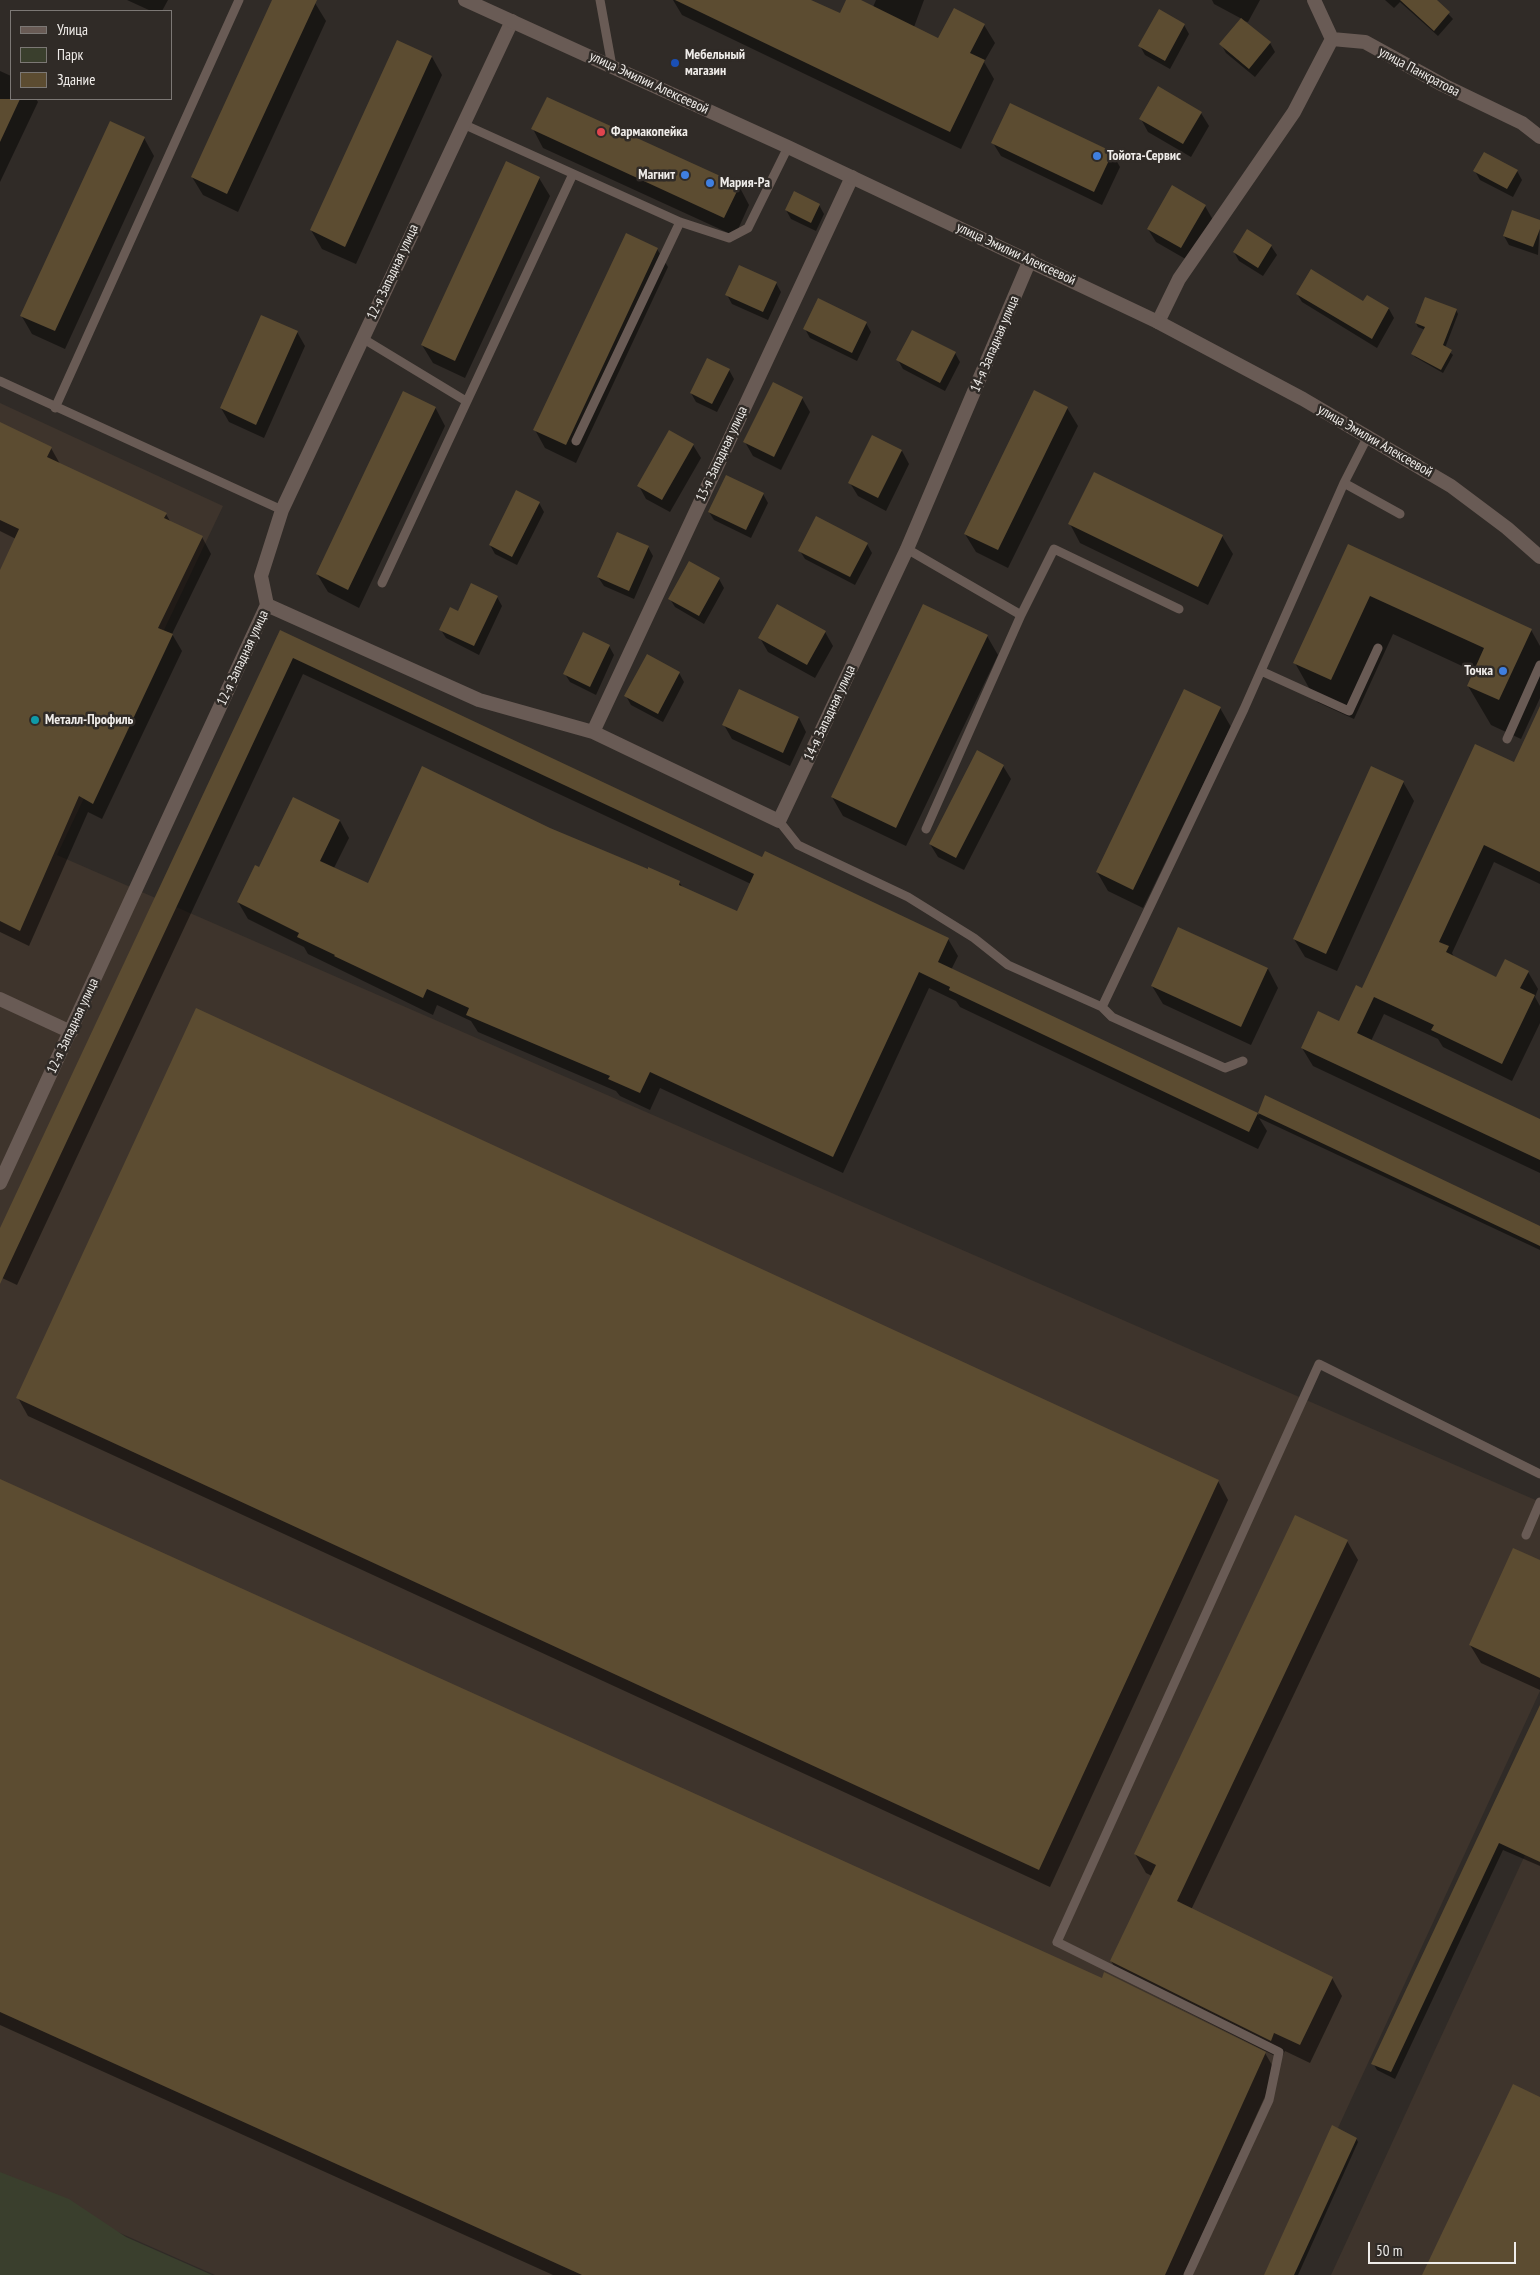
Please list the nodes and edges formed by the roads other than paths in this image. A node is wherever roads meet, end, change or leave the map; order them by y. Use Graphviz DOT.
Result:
graph roads {
  1 [pos="238,0"];
  2 [pos="465,0"];
  3 [pos="600,0"];
  4 [pos="1314,0"];
  5 [pos="512,21"];
  6 [pos="1332,39"];
  7 [pos="612,66"];
  8 [pos="463,124"];
  9 [pos="1540,137"];
  10 [pos="788,147"];
  11 [pos="573,174"];
  12 [pos="852,177"];
  13 [pos="680,222"];
  14 [pos="1030,260"];
  15 [pos="1158,322"];
  16 [pos="362,338"];
  17 [pos="0,381"];
  18 [pos="466,401"];
  19 [pos="55,408"];
  20 [pos="1368,436"];
  21 [pos="576,441"];
  22 [pos="1344,483"];
  23 [pos="282,510"];
  24 [pos="1400,514"];
  25 [pos="907,549"];
  26 [pos="1540,557"];
  27 [pos="382,583"];
  28 [pos="267,605"];
  29 [pos="1179,609"];
  30 [pos="1022,615"];
  31 [pos="1378,648"];
  32 [pos="1540,665"];
  33 [pos="1261,671"];
  34 [pos="593,732"];
  35 [pos="1506,739"];
  36 [pos="779,821"];
  37 [pos="926,829"];
  38 [pos="0,999"];
  39 [pos="1102,1008"];
  40 [pos="71,1032"];
  41 [pos="1244,1061"];
  42 [pos="0,1183"];
  43 [pos="1540,1474"];
  44 [pos="1540,1502"];
  45 [pos="1526,1535"];
  46 [pos="1188,2275"];
  1 -- 19 [label="lane"];
  2 -- 5 [label="street, улица Эмилии Алексеевой"];
  3 -- 7 [label="lane"];
  4 -- 6 [label="street"];
  5 -- 7 [label="street, улица Эмилии Алексеевой"];
  5 -- 8 [label="street, 12-я Западная улица"];
  6 -- 9 [label="street, улица Панкратова"];
  6 -- 15 [label="street"];
  7 -- 10 [label="street, улица Эмилии Алексеевой"];
  8 -- 11 [label="lane"];
  8 -- 16 [label="street, 12-я Западная улица"];
  10 -- 12 [label="street, улица Эмилии Алексеевой"];
  10 -- 13 [label="lane"];
  11 -- 13 [label="lane"];
  11 -- 18 [label="lane"];
  12 -- 14 [label="street, улица Эмилии Алексеевой"];
  12 -- 34 [label="street, 13-я Западная улица"];
  13 -- 21 [label="lane"];
  14 -- 15 [label="street, улица Эмилии Алексеевой"];
  14 -- 25 [label="street, 14-я Западная улица"];
  15 -- 20 [label="street, улица Эмилии Алексеевой"];
  16 -- 18 [label="lane"];
  16 -- 23 [label="street, 12-я Западная улица"];
  17 -- 19 [label="lane"];
  18 -- 27 [label="lane"];
  19 -- 23 [label="lane"];
  20 -- 22 [label="lane"];
  20 -- 26 [label="street, улица Эмилии Алексеевой"];
  22 -- 24 [label="lane"];
  22 -- 33 [label="lane"];
  23 -- 28 [label="street, 12-я Западная улица"];
  25 -- 30 [label="lane"];
  25 -- 36 [label="street, 14-я Западная улица"];
  28 -- 34 [label="street"];
  28 -- 40 [label="street, 12-я Западная улица"];
  29 -- 30 [label="lane"];
  30 -- 37 [label="lane"];
  31 -- 33 [label="lane"];
  32 -- 35 [label="lane"];
  33 -- 39 [label="lane"];
  34 -- 36 [label="street"];
  36 -- 39 [label="lane"];
  38 -- 40 [label="street"];
  39 -- 41 [label="lane"];
  40 -- 42 [label="street, 12-я Западная улица"];
  43 -- 46 [label="lane"];
  44 -- 45 [label="lane"];
}
